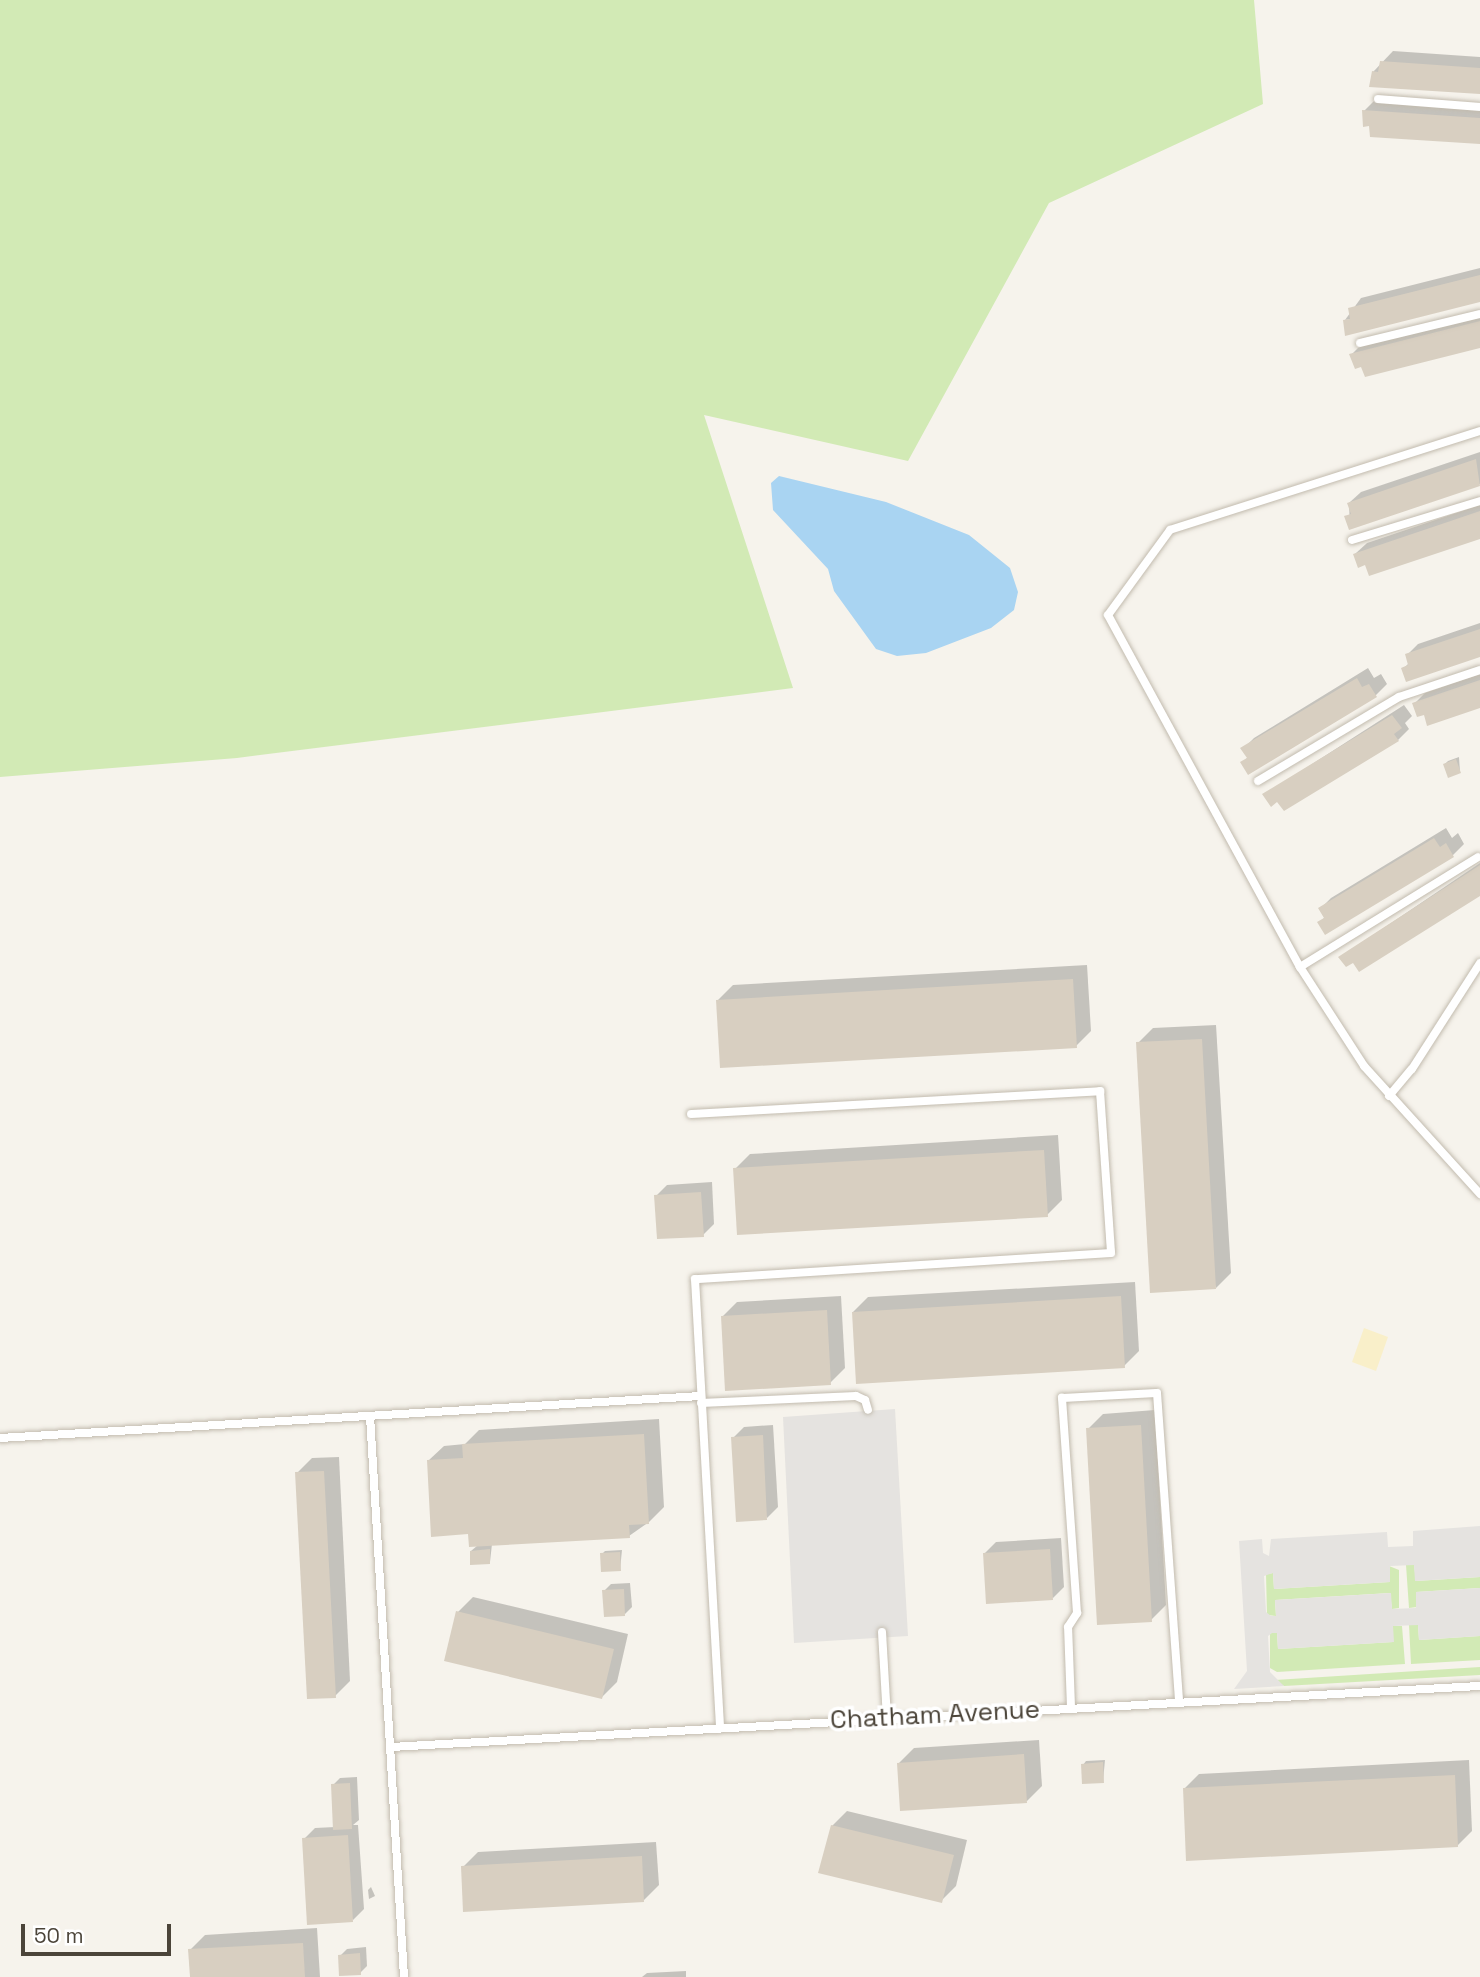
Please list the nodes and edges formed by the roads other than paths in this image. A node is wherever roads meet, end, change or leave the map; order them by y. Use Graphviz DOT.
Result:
graph roads {
  1 [pos="1378,99"];
  2 [pos="1480,107"];
  3 [pos="1480,314"];
  4 [pos="1360,343"];
  5 [pos="1480,431"];
  6 [pos="1480,501"];
  7 [pos="1352,540"];
  8 [pos="1480,670"];
  9 [pos="1258,781"];
  10 [pos="1478,857"];
  11 [pos="1480,963"];
  12 [pos="1300,967"];
  13 [pos="1390,1096"];
  14 [pos="691,1114"];
  15 [pos="1480,1194"];
  16 [pos="701,1400"];
  17 [pos="868,1410"];
  18 [pos="370,1416"];
  19 [pos="0,1438"];
  20 [pos="882,1632"];
  21 [pos="1480,1686"];
  22 [pos="1178,1702"];
  23 [pos="1071,1707"];
  24 [pos="887,1718"];
  25 [pos="720,1728"];
  26 [pos="391,1747"];
  27 [pos="404,1977"];
  1 -- 2 [label="lane"];
  3 -- 4 [label="lane"];
  5 -- 12 [label="lane"];
  6 -- 7 [label="lane"];
  8 -- 9 [label="lane"];
  10 -- 12 [label="lane"];
  11 -- 13 [label="lane"];
  12 -- 13 [label="lane"];
  13 -- 15 [label="lane"];
  14 -- 16 [label="lane"];
  16 -- 17 [label="lane"];
  16 -- 18 [label="lane"];
  16 -- 25 [label="lane"];
  18 -- 19 [label="lane"];
  18 -- 26 [label="lane"];
  20 -- 24 [label="lane"];
  21 -- 22 [label="lane, Chatham Avenue"];
  22 -- 23 [label="lane, Chatham Avenue"];
  22 -- 23 [label="lane"];
  23 -- 24 [label="lane, Chatham Avenue"];
  24 -- 25 [label="lane, Chatham Avenue"];
  25 -- 26 [label="lane, Chatham Avenue"];
  26 -- 27 [label="lane"];
}
